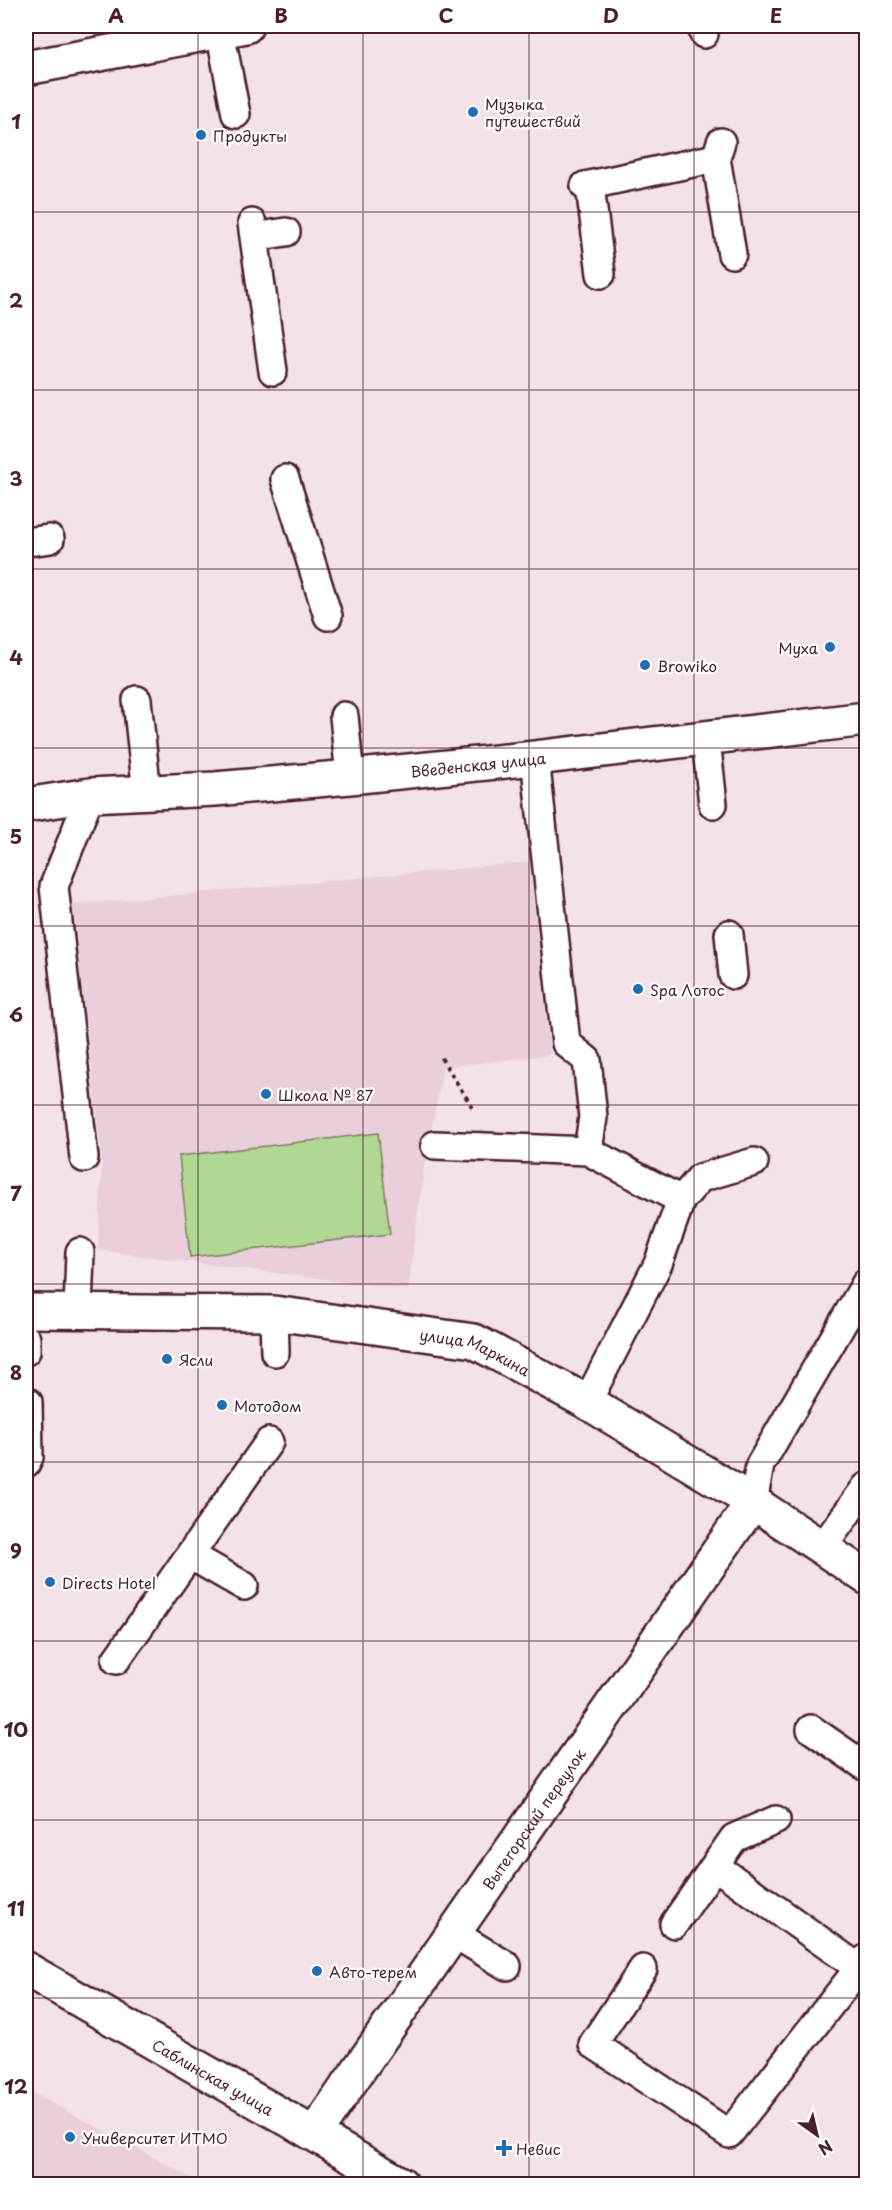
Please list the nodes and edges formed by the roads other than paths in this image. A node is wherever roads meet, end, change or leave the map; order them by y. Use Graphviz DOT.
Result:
graph roads {
  1 [pos="233,28"];
  2 [pos="26,68"];
  3 [pos="237,114"];
  4 [pos="286,232"];
  5 [pos="732,254"];
  6 [pos="601,274"];
  7 [pos="273,371"];
  8 [pos="285,479"];
  9 [pos="328,616"];
  10 [pos="137,700"];
  11 [pos="344,716"];
  12 [pos="867,719"];
  13 [pos="706,739"];
  14 [pos="535,758"];
  15 [pos="350,777"];
  16 [pos="26,784"];
  17 [pos="147,793"];
  18 [pos="90,795"];
  19 [pos="713,804"];
  20 [pos="26,805"];
  21 [pos="729,934"];
  22 [pos="733,975"];
  23 [pos="435,1144"];
  24 [pos="588,1151"];
  25 [pos="84,1158"];
  26 [pos="754,1162"];
  27 [pos="681,1200"];
  28 [pos="80,1252"];
  29 [pos="867,1283"];
  30 [pos="26,1311"];
  31 [pos="78,1311"];
  32 [pos="274,1313"];
  33 [pos="26,1339"];
  34 [pos="26,1351"];
  35 [pos="275,1352"];
  36 [pos="28,1402"];
  37 [pos="587,1402"];
  38 [pos="269,1442"];
  39 [pos="26,1463"];
  40 [pos="867,1487"];
  41 [pos="753,1502"];
  42 [pos="822,1548"];
  43 [pos="190,1555"];
  44 [pos="867,1577"];
  45 [pos="244,1586"];
  46 [pos="116,1660"];
  47 [pos="811,1729"];
  48 [pos="867,1767"];
  49 [pos="776,1820"];
  50 [pos="715,1866"];
  51 [pos="674,1924"];
  52 [pos="453,1933"];
  53 [pos="863,1963"];
  54 [pos="507,1966"];
  55 [pos="26,1969"];
  56 [pos="643,1969"];
  57 [pos="314,2134"];
  58 [pos="401,2184"];
  1 -- 2 [label="street"];
  1 -- 3 [label="lane"];
  4 -- 7 [label="lane"];
  5 -- 6 [label="lane"];
  8 -- 9 [label="lane"];
  10 -- 17 [label="lane"];
  11 -- 15 [label="lane"];
  12 -- 13 [label="street, Введенская улица"];
  13 -- 14 [label="street, Введенская улица"];
  13 -- 19 [label="lane"];
  14 -- 15 [label="street, Введенская улица"];
  14 -- 24 [label="lane"];
  15 -- 17 [label="street, Введенская улица"];
  16 -- 18 [label="street, Введенская улица"];
  17 -- 18 [label="street, Введенская улица"];
  18 -- 20 [label="street, Введенская улица"];
  18 -- 25 [label="lane"];
  21 -- 22 [label="lane"];
  23 -- 24 [label="lane"];
  24 -- 27 [label="lane"];
  26 -- 27 [label="lane"];
  27 -- 37 [label="lane"];
  28 -- 31 [label="lane"];
  29 -- 41 [label="lane"];
  30 -- 31 [label="street, улица Маркина"];
  31 -- 32 [label="street, улица Маркина"];
  32 -- 35 [label="lane"];
  32 -- 37 [label="street, улица Маркина"];
  33 -- 34 [label="lane"];
  36 -- 39 [label="lane"];
  37 -- 41 [label="street, улица Маркина"];
  38 -- 43 [label="lane"];
  40 -- 42 [label="lane"];
  41 -- 42 [label="street, улица Маркина"];
  41 -- 52 [label="street, Вытегорский переулок"];
  42 -- 44 [label="street, улица Маркина"];
  43 -- 45 [label="lane"];
  43 -- 46 [label="lane"];
  47 -- 48 [label="lane"];
  49 -- 50 [label="lane"];
  50 -- 51 [label="lane"];
  50 -- 53 [label="lane"];
  52 -- 54 [label="lane"];
  52 -- 57 [label="street, Вытегорский переулок"];
  53 -- 56 [label="lane"];
  55 -- 57 [label="street, Саблинская улица"];
  57 -- 58 [label="street, Саблинская улица"];
}
